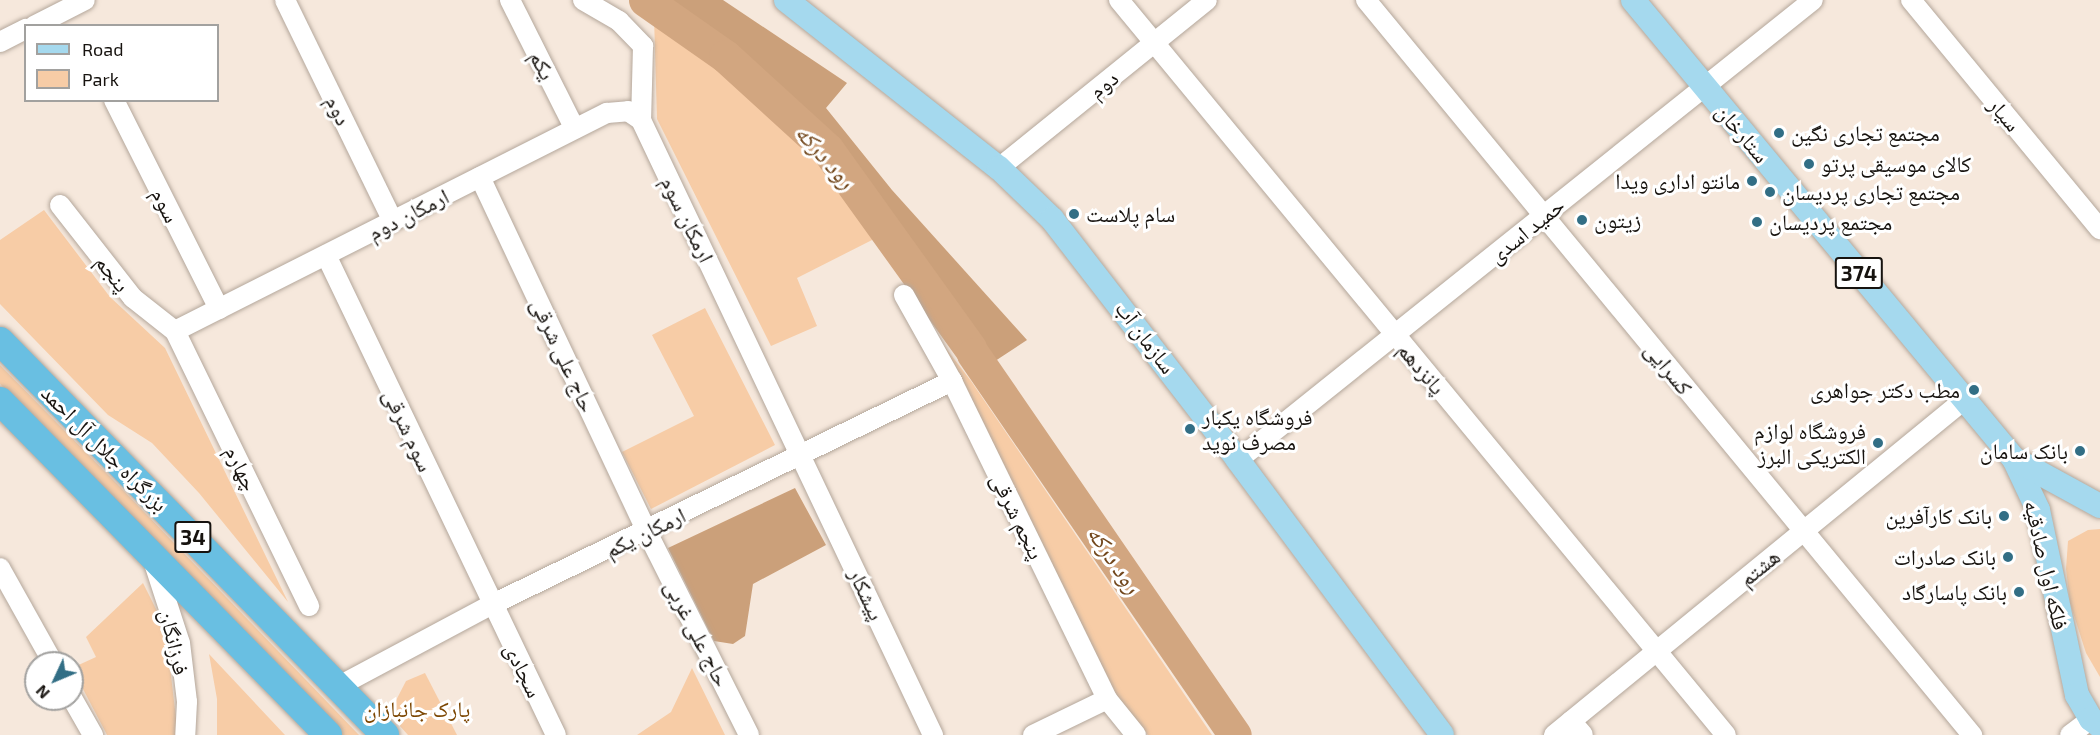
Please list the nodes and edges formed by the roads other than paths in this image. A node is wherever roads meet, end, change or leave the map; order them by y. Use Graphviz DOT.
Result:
graph roads {
  1 [pos="85,0"];
  2 [pos="285,0"];
  3 [pos="510,0"];
  4 [pos="583,0"];
  5 [pos="786,0"];
  6 [pos="1119,0"];
  7 [pos="1207,0"];
  8 [pos="1366,0"];
  9 [pos="1633,0"];
  10 [pos="1813,0"];
  11 [pos="1911,0"];
  12 [pos="808,7"];
  13 [pos="71,17"];
  14 [pos="41,24"];
  15 [pos="24,31"];
  16 [pos="0,42"];
  17 [pos="1154,42"];
  18 [pos="1705,87"];
  19 [pos="115,102"];
  20 [pos="641,120"];
  21 [pos="575,129"];
  22 [pos="999,168"];
  23 [pos="480,177"];
  24 [pos="60,205"];
  25 [pos="1544,216"];
  26 [pos="393,221"];
  27 [pos="2100,229"];
  28 [pos="326,255"];
  29 [pos="904,295"];
  30 [pos="219,309"];
  31 [pos="175,331"];
  32 [pos="1395,334"];
  33 [pos="0,341"];
  34 [pos="952,381"];
  35 [pos="1964,400"];
  36 [pos="0,401"];
  37 [pos="802,454"];
  38 [pos="2014,459"];
  39 [pos="1238,460"];
  40 [pos="2100,506"];
  41 [pos="1804,531"];
  42 [pos="647,532"];
  43 [pos="150,552"];
  44 [pos="0,568"];
  45 [pos="491,605"];
  46 [pos="309,606"];
  47 [pos="46,651"];
  48 [pos="1657,651"];
  49 [pos="339,686"];
  50 [pos="1107,699"];
  51 [pos="79,711"];
  52 [pos="2095,722"];
  53 [pos="1577,728"];
  54 [pos="93,735"];
  55 [pos="185,735"];
  56 [pos="328,735"];
  57 [pos="385,735"];
  58 [pos="556,735"];
  59 [pos="749,735"];
  60 [pos="933,735"];
  61 [pos="1033,735"];
  62 [pos="1136,735"];
  63 [pos="1442,735"];
  64 [pos="1554,735"];
  65 [pos="1726,735"];
  66 [pos="1972,735"];
  67 [pos="2070,735"];
  1 -- 13 [label="street"];
  2 -- 26 [label="street, دوم"];
  3 -- 21 [label="street, یکم"];
  4 -- 20 [label="street, ارمکان سوم"];
  5 -- 12 [label="main road, سازمان آب"];
  6 -- 17 [label="street, پانزدهم"];
  7 -- 17 [label="street, دوم"];
  8 -- 25 [label="street, کسرایی"];
  9 -- 18 [label="main road, ستارخان / 374"];
  10 -- 18 [label="street, حمید اسدی"];
  11 -- 27 [label="street, سیار"];
  12 -- 22 [label="main road, سازمان آب"];
  13 -- 14 [label="street"];
  15 -- 16 [label="street"];
  17 -- 22 [label="street, دوم"];
  17 -- 32 [label="street, پانزدهم"];
  18 -- 25 [label="street, حمید اسدی"];
  18 -- 35 [label="main road, ستارخان / 374"];
  19 -- 30 [label="street, سوم"];
  20 -- 21 [label="street, ارمکان دوم"];
  20 -- 37 [label="street, ارمکان سوم"];
  21 -- 23 [label="street, ارمکان دوم"];
  22 -- 39 [label="main road, سازمان آب"];
  23 -- 26 [label="street, ارمکان دوم"];
  23 -- 42 [label="street, حاج علی شرقی"];
  24 -- 31 [label="street, پنجم"];
  25 -- 32 [label="street, حمید اسدی"];
  25 -- 41 [label="street, کسرایی"];
  26 -- 28 [label="street, ارمکان دوم"];
  28 -- 30 [label="street, ارمکان دوم"];
  28 -- 45 [label="street, سوم شرقی"];
  29 -- 34 [label="street, پنجم شرقی"];
  30 -- 31 [label="street, ارمکان دوم"];
  31 -- 46 [label="street, چهارم"];
  32 -- 39 [label="street, حمید اسدی"];
  32 -- 48 [label="street, پانزدهم"];
  33 -- 49 [label="highway, بزرگراه جلال آل احمد / 34"];
  34 -- 37 [label="street, ارمکان یکم"];
  34 -- 50 [label="street, پنجم شرقی"];
  35 -- 38 [label="main road, ستارخان / 374"];
  35 -- 41 [label="street, هشتم"];
  36 -- 43 [label="highway, بزرگراه جلال آل احمد / 34"];
  37 -- 42 [label="street, ارمکان یکم"];
  37 -- 60 [label="street, پیشکار"];
  38 -- 40 [label="main road, فلکه اول صادقیه"];
  38 -- 52 [label="main road, فلکه اول صادقیه"];
  39 -- 63 [label="main road, سازمان آب"];
  41 -- 48 [label="street, هشتم"];
  41 -- 66 [label="street, کسرایی"];
  42 -- 45 [label="street, ارمکان یکم"];
  42 -- 59 [label="street, حاج علی غربی"];
  43 -- 55 [label="street, فرزانگان"];
  43 -- 56 [label="highway, بزرگراه جلال آل احمد / 34"];
  44 -- 47 [label="street"];
  45 -- 49 [label="street, ارمکان یکم"];
  45 -- 58 [label="street, سجادی"];
  48 -- 53 [label="street, هشتم"];
  48 -- 65 [label="street, پانزدهم"];
  49 -- 57 [label="highway, بزرگراه جلال آل احمد / 34"];
  50 -- 61 [label="street"];
  50 -- 62 [label="street, پنجم شرقی"];
  51 -- 54 [label="street"];
  52 -- 67 [label="street"];
  53 -- 64 [label="street, هشتم"];
}
